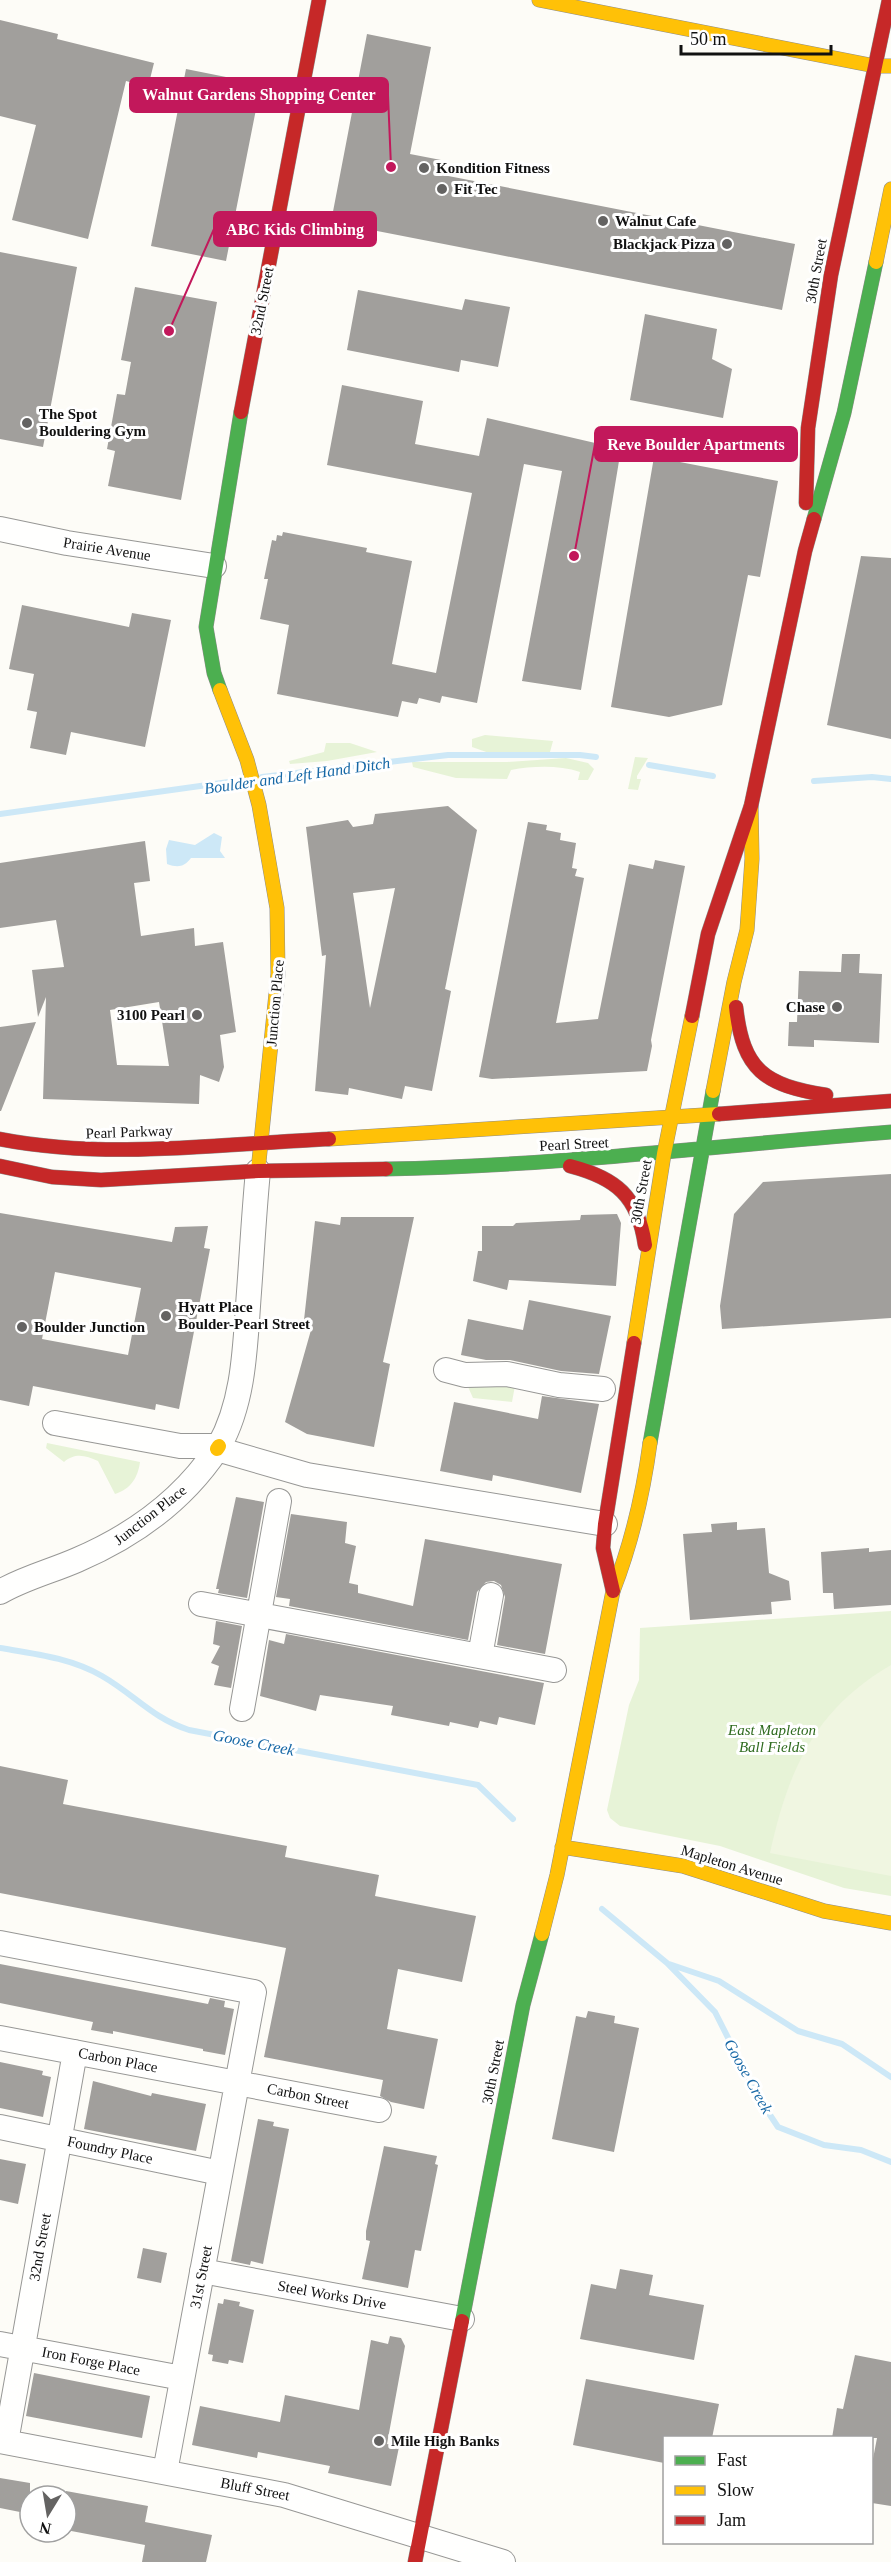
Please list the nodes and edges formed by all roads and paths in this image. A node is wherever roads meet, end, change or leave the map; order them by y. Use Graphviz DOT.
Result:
graph roads {
  1 [pos="319,0"];
  2 [pos="539,0"];
  3 [pos="889,0"];
  4 [pos="875,66"];
  5 [pos="891,66"];
  6 [pos="891,75"];
  7 [pos="891,189"];
  8 [pos="0,529"];
  9 [pos="805,551"];
  10 [pos="214,566"];
  11 [pos="751,806"];
  12 [pos="734,982"];
  13 [pos="889,1101"];
  14 [pos="709,1115"];
  15 [pos="671,1118"];
  16 [pos="891,1132"];
  17 [pos="0,1139"];
  18 [pos="261,1142"];
  19 [pos="703,1148"];
  20 [pos="664,1154"];
  21 [pos="551,1161"];
  22 [pos="0,1166"];
  23 [pos="258,1172"];
  24 [pos="646,1261"];
  25 [pos="446,1370"];
  26 [pos="603,1389"];
  27 [pos="55,1423"];
  28 [pos="218,1448"];
  29 [pos="279,1501"];
  30 [pos="605,1524"];
  31 [pos="613,1591"];
  32 [pos="0,1592"];
  33 [pos="491,1595"];
  34 [pos="201,1604"];
  35 [pos="259,1613"];
  36 [pos="480,1656"];
  37 [pos="554,1670"];
  38 [pos="242,1709"];
  39 [pos="562,1847"];
  40 [pos="891,1923"];
  41 [pos="0,1944"];
  42 [pos="0,2038"];
  43 [pos="75,2052"];
  44 [pos="237,2083"];
  45 [pos="379,2110"];
  46 [pos="0,2127"];
  47 [pos="60,2139"];
  48 [pos="220,2173"];
  49 [pos="202,2271"];
  50 [pos="462,2319"];
  51 [pos="11,2346"];
  52 [pos="182,2378"];
  53 [pos="3,2441"];
  54 [pos="165,2472"];
  55 [pos="419,2536"];
  56 [pos="415,2562"];
  57 [pos="504,2562"];
  1 -- 10 [label="main road, 32nd Street"];
  2 -- 4 [label="main road"];
  3 -- 4 [label="main road, 30th Street"];
  4 -- 5 [label="main road"];
  4 -- 6 [label="main road"];
  4 -- 9 [label="main road, 30th Street"];
  7 -- 9 [label="main road, 30th Street"];
  8 -- 10 [label="street, Prairie Avenue"];
  9 -- 11 [label="main road, 30th Street"];
  10 -- 18 [label="main road, Junction Place"];
  11 -- 12 [label="main road, 30th Street"];
  11 -- 15 [label="main road, 30th Street"];
  12 -- 13 [label="main road"];
  12 -- 14 [label="main road, 30th Street"];
  13 -- 14 [label="main road, Pearl Street"];
  14 -- 15 [label="main road, Pearl Street"];
  14 -- 19 [label="main road, 30th Street"];
  15 -- 18 [label="main road, Pearl Street"];
  15 -- 20 [label="main road, 30th Street"];
  16 -- 19 [label="main road, Pearl Street"];
  17 -- 18 [label="main road, Pearl Parkway"];
  18 -- 23 [label="main road, Junction Place"];
  19 -- 20 [label="main road, Pearl Street"];
  19 -- 31 [label="main road, 30th Street"];
  20 -- 21 [label="main road, Pearl Street"];
  20 -- 24 [label="main road, 30th Street"];
  21 -- 23 [label="main road, Pearl Street"];
  21 -- 24 [label="main road"];
  22 -- 23 [label="main road"];
  23 -- 28 [label="street, Junction Place"];
  24 -- 30 [label="main road, 30th Street"];
  25 -- 26 [label="street"];
  27 -- 28 [label="street"];
  28 -- 30 [label="street"];
  28 -- 32 [label="street, Junction Place"];
  29 -- 35 [label="street"];
  30 -- 31 [label="main road, 30th Street"];
  31 -- 39 [label="main road, 30th Street"];
  33 -- 36 [label="street"];
  34 -- 35 [label="street"];
  35 -- 36 [label="street"];
  35 -- 38 [label="street"];
  36 -- 37 [label="street"];
  39 -- 40 [label="main road, Mapleton Avenue"];
  39 -- 50 [label="main road, 30th Street"];
  41 -- 44 [label="street, 31st Street"];
  42 -- 43 [label="street, Carbon Place"];
  43 -- 44 [label="street, Carbon Place"];
  43 -- 47 [label="street, 32nd Street"];
  44 -- 45 [label="street, Carbon Street"];
  44 -- 48 [label="street, 31st Street"];
  46 -- 47 [label="street, Foundry Place"];
  47 -- 48 [label="street, Foundry Place"];
  47 -- 51 [label="street, 32nd Street"];
  48 -- 49 [label="street, 31st Street"];
  49 -- 50 [label="street, Steel Works Drive"];
  49 -- 52 [label="street, 31st Street"];
  50 -- 55 [label="main road, 30th Street"];
  51 -- 52 [label="street, Iron Forge Place"];
  51 -- 53 [label="street, 32nd Street"];
  52 -- 54 [label="street, 31st Street"];
  53 -- 54 [label="street, Bluff Street"];
  54 -- 55 [label="street, Bluff Street"];
  55 -- 56 [label="main road, 30th Street"];
  55 -- 57 [label="street, Bluff Street"];
}
